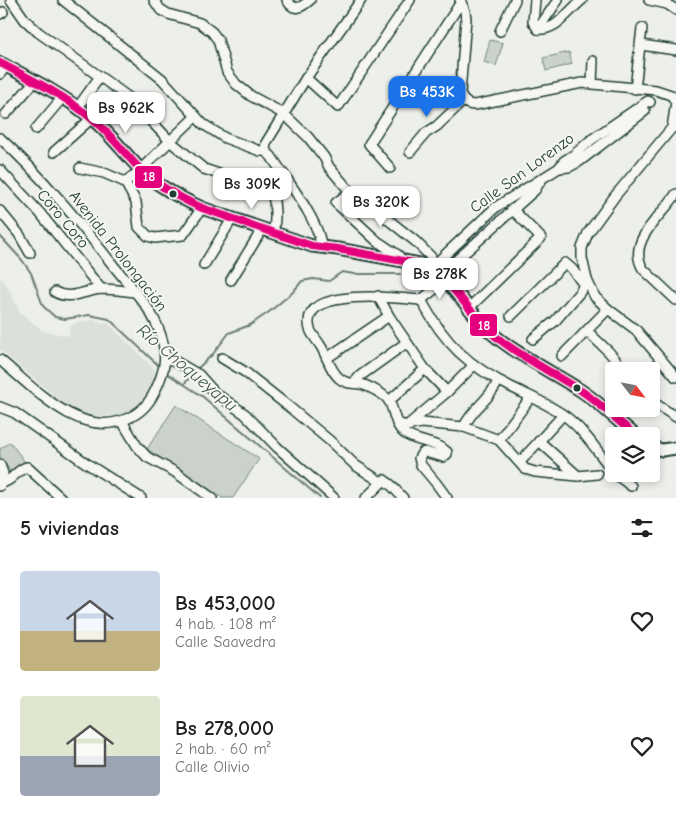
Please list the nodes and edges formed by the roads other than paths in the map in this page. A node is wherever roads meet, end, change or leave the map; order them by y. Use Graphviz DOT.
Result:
graph roads {
  1 [pos="11,0"];
  2 [pos="63,0"];
  3 [pos="154,0"];
  4 [pos="287,0"];
  5 [pos="310,0"];
  6 [pos="362,0"];
  7 [pos="410,0"];
  8 [pos="515,0"];
  9 [pos="535,0"];
  10 [pos="558,0"];
  11 [pos="582,0"];
  12 [pos="650,0"];
  13 [pos="460,1"];
  14 [pos="676,10"];
  15 [pos="642,28"];
  16 [pos="538,29"];
  17 [pos="500,31"];
  18 [pos="641,45"];
  19 [pos="676,50"];
  20 [pos="593,61"];
  21 [pos="2,67"];
  22 [pos="100,78"];
  23 [pos="306,78"];
  24 [pos="35,81"];
  25 [pos="592,83"];
  26 [pos="635,89"];
  27 [pos="645,89"];
  28 [pos="63,97"];
  29 [pos="463,101"];
  30 [pos="78,108"];
  31 [pos="6,114"];
  32 [pos="284,114"];
  33 [pos="195,117"];
  34 [pos="92,118"];
  35 [pos="674,126"];
  36 [pos="36,129"];
  37 [pos="0,138"];
  38 [pos="171,142"];
  39 [pos="265,150"];
  40 [pos="54,152"];
  41 [pos="410,152"];
  42 [pos="80,168"];
  43 [pos="390,168"];
  44 [pos="140,169"];
  45 [pos="0,170"];
  46 [pos="541,180"];
  47 [pos="125,182"];
  48 [pos="351,191"];
  49 [pos="676,194"];
  50 [pos="202,208"];
  51 [pos="512,209"];
  52 [pos="0,210"];
  53 [pos="232,218"];
  54 [pos="268,230"];
  55 [pos="321,247"];
  56 [pos="30,254"];
  57 [pos="403,262"];
  58 [pos="204,265"];
  59 [pos="430,268"];
  60 [pos="231,280"];
  61 [pos="445,280"];
  62 [pos="585,282"];
  63 [pos="101,289"];
  64 [pos="55,292"];
  65 [pos="134,292"];
  66 [pos="378,296"];
  67 [pos="421,300"];
  68 [pos="676,300"];
  69 [pos="465,305"];
  70 [pos="608,309"];
  71 [pos="389,316"];
  72 [pos="511,316"];
  73 [pos="587,331"];
  74 [pos="533,339"];
  75 [pos="406,343"];
  76 [pos="562,356"];
  77 [pos="222,358"];
  78 [pos="327,358"];
  79 [pos="165,359"];
  80 [pos="0,360"];
  81 [pos="617,362"];
  82 [pos="473,366"];
  83 [pos="425,370"];
  84 [pos="676,377"];
  85 [pos="498,381"];
  86 [pos="354,384"];
  87 [pos="447,392"];
  88 [pos="531,397"];
  89 [pos="390,401"];
  90 [pos="0,407"];
  91 [pos="660,407"];
  92 [pos="562,415"];
  93 [pos="676,417"];
  94 [pos="122,421"];
  95 [pos="397,423"];
  96 [pos="407,426"];
  97 [pos="464,426"];
  98 [pos="625,427"];
  99 [pos="499,440"];
  100 [pos="539,441"];
  101 [pos="676,448"];
  102 [pos="660,449"];
  103 [pos="605,461"];
  104 [pos="520,462"];
  105 [pos="0,464"];
  106 [pos="597,474"];
  107 [pos="578,476"];
  108 [pos="381,482"];
  109 [pos="626,482"];
  110 [pos="1,485"];
  111 [pos="631,486"];
  112 [pos="210,497"];
  113 [pos="61,498"];
  114 [pos="142,498"];
  115 [pos="334,498"];
  116 [pos="366,498"];
  117 [pos="403,498"];
  118 [pos="446,498"];
  1 -- 22 [label="street"];
  2 -- 33 [label="street"];
  3 -- 32 [label="street"];
  4 -- 5 [label="street"];
  6 -- 23 [label="street"];
  7 -- 23 [label="street"];
  8 -- 17 [label="street"];
  9 -- 16 [label="street"];
  10 -- 16 [label="street"];
  11 -- 16 [label="street"];
  12 -- 14 [label="street"];
  13 -- 29 [label="street"];
  13 -- 43 [label="street"];
  15 -- 18 [label="street"];
  18 -- 19 [label="street"];
  18 -- 26 [label="street"];
  20 -- 25 [label="street"];
  21 -- 24 [label="main road"];
  22 -- 30 [label="street"];
  22 -- 38 [label="street"];
  23 -- 32 [label="street"];
  24 -- 28 [label="main road"];
  24 -- 31 [label="street"];
  25 -- 26 [label="street"];
  25 -- 29 [label="street"];
  26 -- 27 [label="street"];
  27 -- 35 [label="street"];
  27 -- 46 [label="street, Calle San Lorenzo"];
  28 -- 30 [label="main road"];
  28 -- 36 [label="street"];
  29 -- 41 [label="street"];
  30 -- 34 [label="main road"];
  32 -- 39 [label="street"];
  32 -- 48 [label="street"];
  33 -- 38 [label="street"];
  33 -- 39 [label="street"];
  34 -- 40 [label="street"];
  34 -- 44 [label="main road"];
  35 -- 62 [label="street"];
  37 -- 65 [label="street, Avenida Prolongación"];
  38 -- 44 [label="street"];
  38 -- 54 [label="street"];
  39 -- 55 [label="street"];
  42 -- 47 [label="street"];
  44 -- 47 [label="street"];
  44 -- 50 [label="main road"];
  45 -- 63 [label="street, Coro Coro"];
  46 -- 51 [label="street"];
  46 -- 59 [label="street, Calle San Lorenzo"];
  47 -- 50 [label="street"];
  48 -- 57 [label="street"];
  48 -- 59 [label="street"];
  49 -- 68 [label="street"];
  50 -- 53 [label="main road"];
  51 -- 69 [label="street"];
  51 -- 69 [label="street"];
  52 -- 56 [label="street"];
  53 -- 54 [label="main road"];
  53 -- 58 [label="street"];
  54 -- 55 [label="main road"];
  54 -- 60 [label="street"];
  55 -- 57 [label="main road"];
  57 -- 59 [label="main road"];
  59 -- 61 [label="main road"];
  61 -- 67 [label="street"];
  61 -- 69 [label="main road"];
  62 -- 70 [label="street"];
  62 -- 72 [label="street"];
  62 -- 74 [label="street"];
  63 -- 64 [label="street"];
  63 -- 65 [label="street"];
  65 -- 79 [label="street, Avenida Prolongación"];
  66 -- 67 [label="street"];
  66 -- 71 [label="street"];
  66 -- 78 [label="street"];
  67 -- 82 [label="street"];
  69 -- 98 [label="main road"];
  70 -- 73 [label="street"];
  70 -- 84 [label="street"];
  71 -- 75 [label="street"];
  71 -- 78 [label="street"];
  73 -- 76 [label="street"];
  73 -- 81 [label="street"];
  75 -- 83 [label="street"];
  75 -- 86 [label="street"];
  77 -- 108 [label="street"];
  78 -- 86 [label="street"];
  79 -- 94 [label="street, Avenida Prolongación"];
  79 -- 115 [label="street"];
  80 -- 94 [label="street, Avenida Prolongación"];
  82 -- 85 [label="street"];
  82 -- 87 [label="street"];
  83 -- 87 [label="street"];
  83 -- 89 [label="street"];
  85 -- 88 [label="street"];
  85 -- 97 [label="street"];
  86 -- 89 [label="street"];
  87 -- 96 [label="street"];
  88 -- 92 [label="street"];
  88 -- 99 [label="street"];
  89 -- 95 [label="street"];
  90 -- 114 [label="street"];
  91 -- 93 [label="street"];
  92 -- 100 [label="street"];
  92 -- 103 [label="street"];
  94 -- 112 [label="street"];
  95 -- 96 [label="street"];
  95 -- 118 [label="street"];
  96 -- 97 [label="street"];
  97 -- 99 [label="street"];
  99 -- 104 [label="street"];
  100 -- 104 [label="street"];
  100 -- 107 [label="street"];
  101 -- 102 [label="main road"];
  104 -- 107 [label="street"];
  105 -- 110 [label="street"];
  106 -- 107 [label="street"];
  108 -- 116 [label="street"];
  108 -- 117 [label="street"];
  109 -- 111 [label="street"];
  110 -- 113 [label="street"];
}
